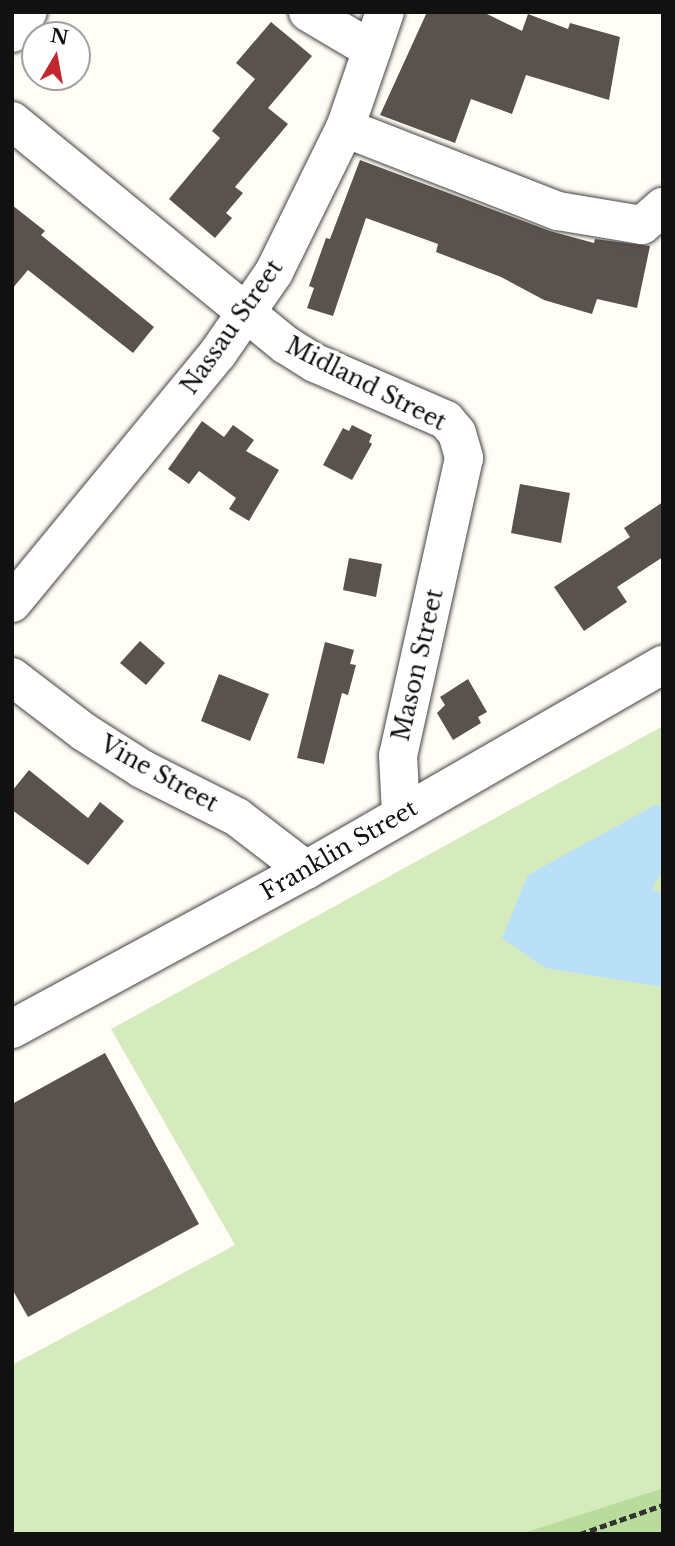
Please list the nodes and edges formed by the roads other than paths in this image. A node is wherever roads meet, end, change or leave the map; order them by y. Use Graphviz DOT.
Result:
graph roads {
  1 [pos="28,12"];
  2 [pos="309,12"];
  3 [pos="385,12"];
  4 [pos="12,33"];
  5 [pos="372,50"];
  6 [pos="12,121"];
  7 [pos="345,128"];
  8 [pos="663,207"];
  9 [pos="246,315"];
  10 [pos="450,517"];
  11 [pos="12,603"];
  12 [pos="663,665"];
  13 [pos="12,677"];
  14 [pos="401,814"];
  15 [pos="306,870"];
  16 [pos="12,1029"];
  1 -- 4 [label="street"];
  2 -- 5 [label="street"];
  3 -- 5 [label="street, Nassau Street"];
  5 -- 7 [label="street, Nassau Street"];
  6 -- 9 [label="street, Midland Street"];
  7 -- 8 [label="street"];
  7 -- 9 [label="street, Nassau Street"];
  9 -- 10 [label="street, Midland Street"];
  9 -- 11 [label="street, Nassau Street"];
  10 -- 14 [label="street, Mason Street"];
  12 -- 14 [label="street, Franklin Street"];
  13 -- 15 [label="street, Vine Street"];
  14 -- 15 [label="street, Franklin Street"];
  15 -- 16 [label="street, Franklin Street"];
}
